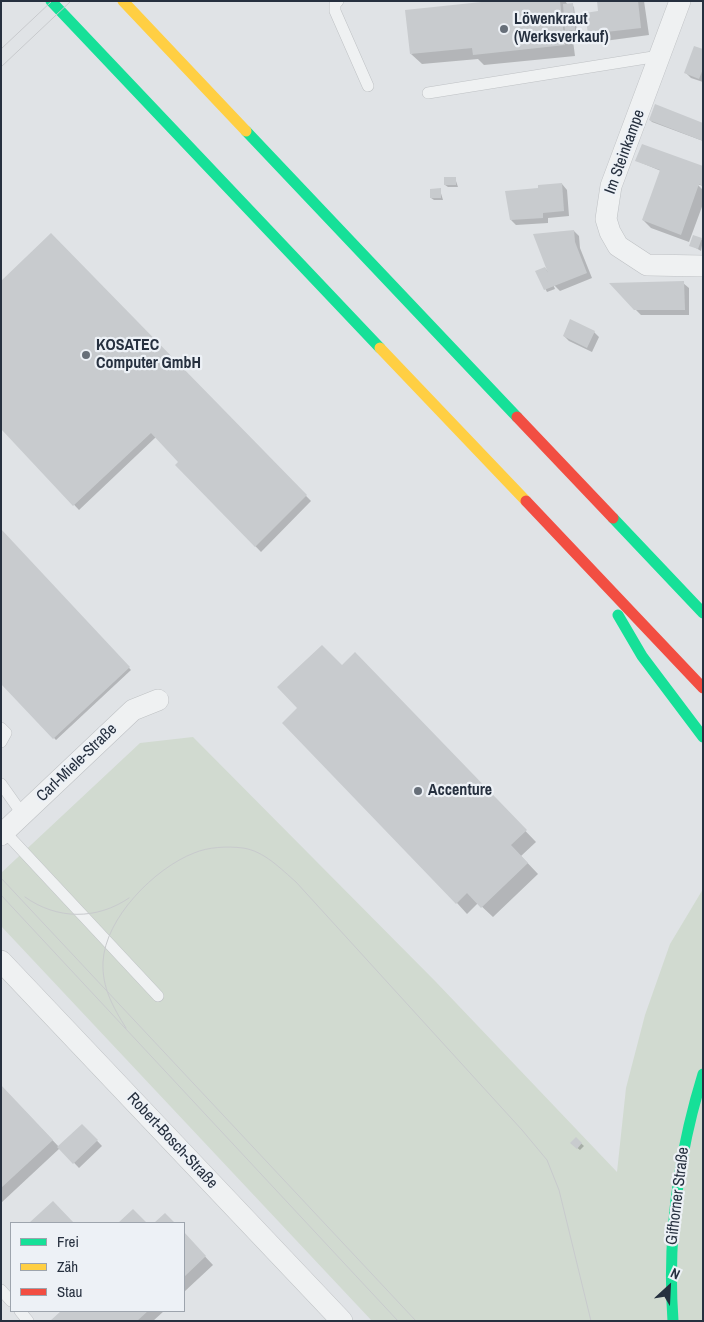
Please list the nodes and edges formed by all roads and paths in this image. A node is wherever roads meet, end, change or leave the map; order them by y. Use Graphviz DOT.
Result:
graph roads {
  1 [pos="51,1"];
  2 [pos="123,1"];
  3 [pos="338,1"];
  4 [pos="680,1"];
  5 [pos="660,56"];
  6 [pos="368,86"];
  7 [pos="428,93"];
  8 [pos="703,266"];
  9 [pos="568,472"];
  10 [pos="658,549"];
  11 [pos="596,577"];
  12 [pos="703,613"];
  13 [pos="703,688"];
  14 [pos="158,700"];
  15 [pos="1,728"];
  16 [pos="703,737"];
  17 [pos="1,742"];
  18 [pos="1,784"];
  19 [pos="23,815"];
  20 [pos="3,833"];
  21 [pos="1,961"];
  22 [pos="158,996"];
  23 [pos="703,1074"];
  24 [pos="1,1290"];
  25 [pos="10,1300"];
  26 [pos="342,1321"];
  27 [pos="673,1321"];
  1 -- 11 [label="main road"];
  2 -- 9 [label="main road"];
  3 -- 6 [label="lane"];
  4 -- 5 [label="street, Im Steinkampe"];
  5 -- 7 [label="lane"];
  5 -- 8 [label="street, Im Steinkampe"];
  9 -- 10 [label="main road"];
  9 -- 12 [label="main road"];
  11 -- 13 [label="main road"];
  11 -- 16 [label="main road"];
  14 -- 19 [label="street, Carl-Miele-Straße"];
  15 -- 17 [label="lane"];
  18 -- 19 [label="lane"];
  19 -- 20 [label="street, Carl-Miele-Straße"];
  20 -- 22 [label="lane"];
  21 -- 26 [label="street, Robert-Bosch-Straße"];
  23 -- 27 [label="main road, Gifhorner Straße"];
  24 -- 25 [label="lane"];
}
